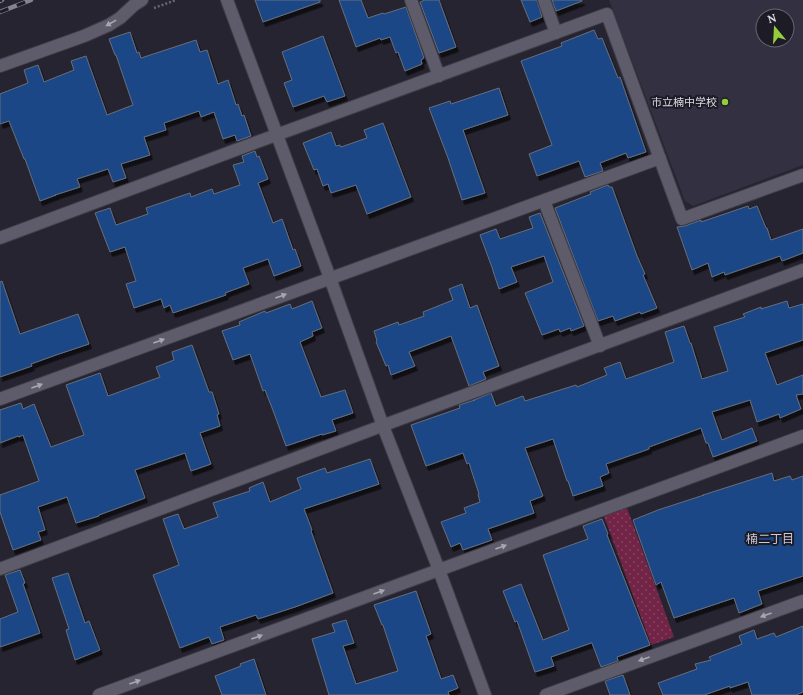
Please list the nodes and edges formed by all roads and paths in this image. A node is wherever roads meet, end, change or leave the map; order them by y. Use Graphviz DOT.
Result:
graph roads {
  1 [pos="176,0"];
  2 [pos="227,0"];
  3 [pos="411,0"];
  4 [pos="544,0"];
  5 [pos="146,5"];
  6 [pos="556,33"];
  7 [pos="0,66"];
  8 [pos="439,76"];
  9 [pos="277,135"];
  10 [pos="660,158"];
  11 [pos="803,174"];
  12 [pos="544,201"];
  13 [pos="0,238"];
  14 [pos="803,270"];
  15 [pos="330,278"];
  16 [pos="600,346"];
  17 [pos="0,399"];
  18 [pos="383,426"];
  19 [pos="803,436"];
  20 [pos="0,569"];
  21 [pos="439,570"];
  22 [pos="803,601"];
  23 [pos="99,695"];
  24 [pos="484,695"];
  25 [pos="546,695"];
  1 -- 5 [label="path"];
  2 -- 9 [label="street"];
  3 -- 8 [label="street"];
  4 -- 6 [label="street"];
  5 -- 7 [label="street, one-way"];
  6 -- 8 [label="street"];
  6 -- 10 [label="street"];
  8 -- 9 [label="street"];
  9 -- 13 [label="street"];
  9 -- 15 [label="street"];
  10 -- 11 [label="street"];
  10 -- 12 [label="street"];
  12 -- 15 [label="street"];
  12 -- 16 [label="street"];
  14 -- 16 [label="street"];
  17 -- 15 [label="street, one-way"];
  15 -- 18 [label="street"];
  16 -- 18 [label="street"];
  18 -- 20 [label="street"];
  18 -- 21 [label="street"];
  21 -- 19 [label="street, one-way"];
  23 -- 21 [label="street, one-way"];
  21 -- 24 [label="street"];
  22 -- 25 [label="street, one-way"];
}
